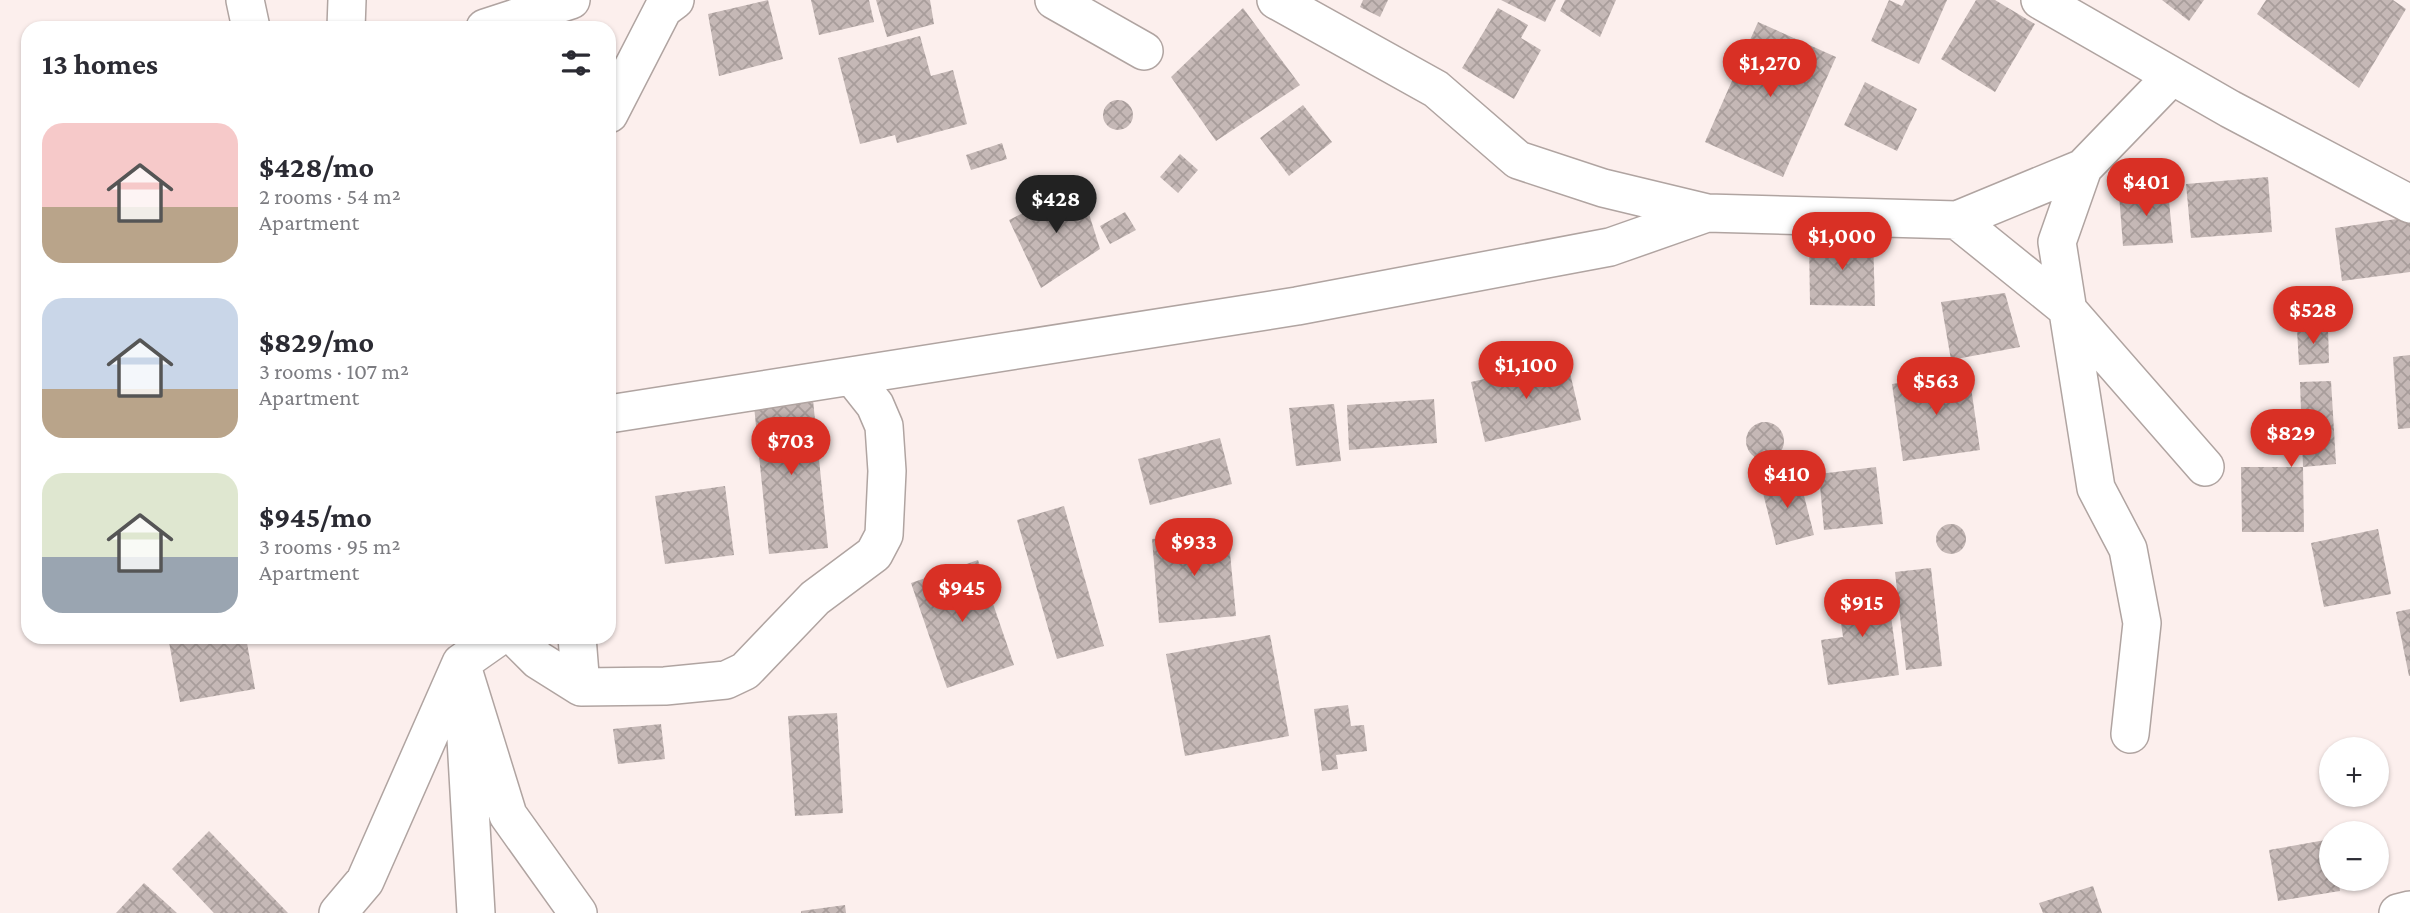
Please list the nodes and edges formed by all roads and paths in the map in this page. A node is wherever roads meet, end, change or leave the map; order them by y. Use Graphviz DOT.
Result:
graph roads {
  1 [pos="245,0"];
  2 [pos="347,0"];
  3 [pos="570,0"];
  4 [pos="675,0"];
  5 [pos="1054,0"];
  6 [pos="1276,0"];
  7 [pos="2040,0"];
  8 [pos="250,21"];
  9 [pos="346,21"];
  10 [pos="506,21"];
  11 [pos="1143,51"];
  12 [pos="2172,76"];
  13 [pos="616,100"];
  14 [pos="2084,168"];
  15 [pos="2410,204"];
  16 [pos="1707,213"];
  17 [pos="1957,220"];
  18 [pos="2066,308"];
  19 [pos="852,376"];
  20 [pos="616,413"];
  21 [pos="2205,467"];
  22 [pos="476,644"];
  23 [pos="522,644"];
  24 [pos="578,644"];
  25 [pos="458,650"];
  26 [pos="581,687"];
  27 [pos="2130,734"];
  28 [pos="2410,910"];
  29 [pos="338,913"];
  30 [pos="476,913"];
  31 [pos="578,913"];
  32 [pos="2398,913"];
  1 -- 8 [label="street"];
  2 -- 9 [label="street"];
  3 -- 10 [label="street"];
  4 -- 13 [label="street"];
  5 -- 11 [label="street"];
  6 -- 16 [label="street"];
  7 -- 12 [label="street"];
  12 -- 14 [label="street"];
  12 -- 15 [label="street"];
  14 -- 17 [label="street"];
  14 -- 18 [label="street"];
  16 -- 17 [label="street"];
  16 -- 19 [label="street"];
  17 -- 18 [label="street"];
  18 -- 21 [label="street"];
  18 -- 27 [label="street"];
  19 -- 20 [label="street"];
  19 -- 26 [label="street"];
  22 -- 25 [label="street"];
  23 -- 26 [label="street"];
  24 -- 26 [label="street"];
  25 -- 29 [label="street"];
  25 -- 30 [label="street"];
  25 -- 31 [label="street"];
  28 -- 32 [label="street"];
}
